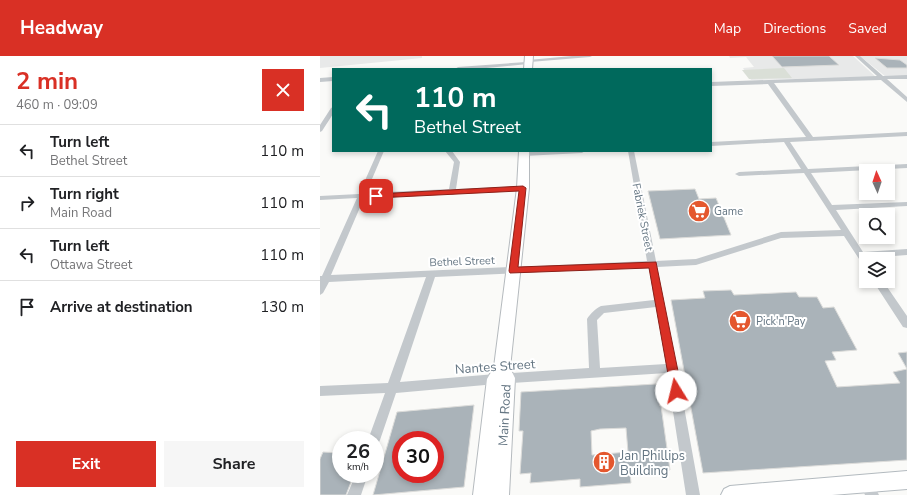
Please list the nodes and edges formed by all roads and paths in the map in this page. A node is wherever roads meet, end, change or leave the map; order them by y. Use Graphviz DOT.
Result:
graph roads {
  1 [pos="590,56"];
  2 [pos="857,56"];
  3 [pos="528,62"];
  4 [pos="512,67"];
  5 [pos="490,68"];
  6 [pos="907,77"];
  7 [pos="882,78"];
  8 [pos="332,79"];
  9 [pos="320,80"];
  10 [pos="770,82"];
  11 [pos="712,84"];
  12 [pos="907,100"];
  13 [pos="332,111"];
  14 [pos="326,120"];
  15 [pos="320,130"];
  16 [pos="907,134"];
  17 [pos="811,139"];
  18 [pos="786,140"];
  19 [pos="712,144"];
  20 [pos="381,152"];
  21 [pos="449,152"];
  22 [pos="553,152"];
  23 [pos="631,152"];
  24 [pos="524,153"];
  25 [pos="907,166"];
  26 [pos="806,171"];
  27 [pos="739,174"];
  28 [pos="523,188"];
  29 [pos="452,192"];
  30 [pos="361,197"];
  31 [pos="320,198"];
  32 [pos="907,204"];
  33 [pos="830,208"];
  34 [pos="847,233"];
  35 [pos="859,252"];
  36 [pos="907,252"];
  37 [pos="895,254"];
  38 [pos="653,264"];
  39 [pos="513,271"];
  40 [pos="432,274"];
  41 [pos="323,279"];
  42 [pos="884,288"];
  43 [pos="320,291"];
  44 [pos="660,303"];
  45 [pos="904,314"];
  46 [pos="907,324"];
  47 [pos="672,368"];
  48 [pos="595,372"];
  49 [pos="502,375"];
  50 [pos="393,388"];
  51 [pos="320,391"];
  52 [pos="377,431"];
  53 [pos="907,480"];
  54 [pos="359,483"];
  55 [pos="869,489"];
  56 [pos="354,495"];
  57 [pos="483,495"];
  58 [pos="499,495"];
  59 [pos="693,495"];
  60 [pos="730,495"];
  1 -- 3 [label="street"];
  2 -- 7 [label="street"];
  3 -- 4 [label="street"];
  4 -- 5 [label="street"];
  6 -- 7 [label="street"];
  7 -- 10 [label="street"];
  7 -- 12 [label="street"];
  8 -- 9 [label="street"];
  10 -- 11 [label="street"];
  10 -- 17 [label="street"];
  13 -- 14 [label="street"];
  14 -- 15 [label="street"];
  16 -- 17 [label="street"];
  17 -- 18 [label="street"];
  18 -- 19 [label="street"];
  18 -- 26 [label="street"];
  20 -- 30 [label="street"];
  21 -- 29 [label="street"];
  22 -- 24 [label="street"];
  23 -- 38 [label="street, Fabriek Street"];
  24 -- 28 [label="main road"];
  25 -- 26 [label="street"];
  26 -- 27 [label="street"];
  26 -- 33 [label="street"];
  28 -- 29 [label="street"];
  28 -- 39 [label="main road"];
  29 -- 30 [label="street"];
  30 -- 31 [label="street"];
  30 -- 41 [label="street"];
  32 -- 33 [label="street"];
  33 -- 34 [label="street"];
  34 -- 35 [label="street"];
  34 -- 38 [label="street, Bethel Street"];
  36 -- 37 [label="street"];
  38 -- 39 [label="street, Bethel Street"];
  38 -- 44 [label="street, Fabriek Street"];
  39 -- 40 [label="street, Bethel Street"];
  39 -- 49 [label="main road"];
  40 -- 41 [label="street, Bethel Street"];
  40 -- 50 [label="street"];
  41 -- 43 [label="street"];
  42 -- 45 [label="street"];
  44 -- 47 [label="street, Fabriek Street"];
  44 -- 48 [label="street"];
  45 -- 46 [label="street"];
  47 -- 48 [label="street, Nantes Street"];
  47 -- 59 [label="street, Fabriek Street"];
  48 -- 49 [label="street, Nantes Street"];
  49 -- 50 [label="street, Nantes Street"];
  49 -- 57 [label="main road, Main Road"];
  49 -- 58 [label="main road, Main Road"];
  50 -- 51 [label="street, Nantes Street"];
  50 -- 52 [label="street"];
  53 -- 55 [label="main road"];
  54 -- 56 [label="street"];
  55 -- 60 [label="main road"];
}
